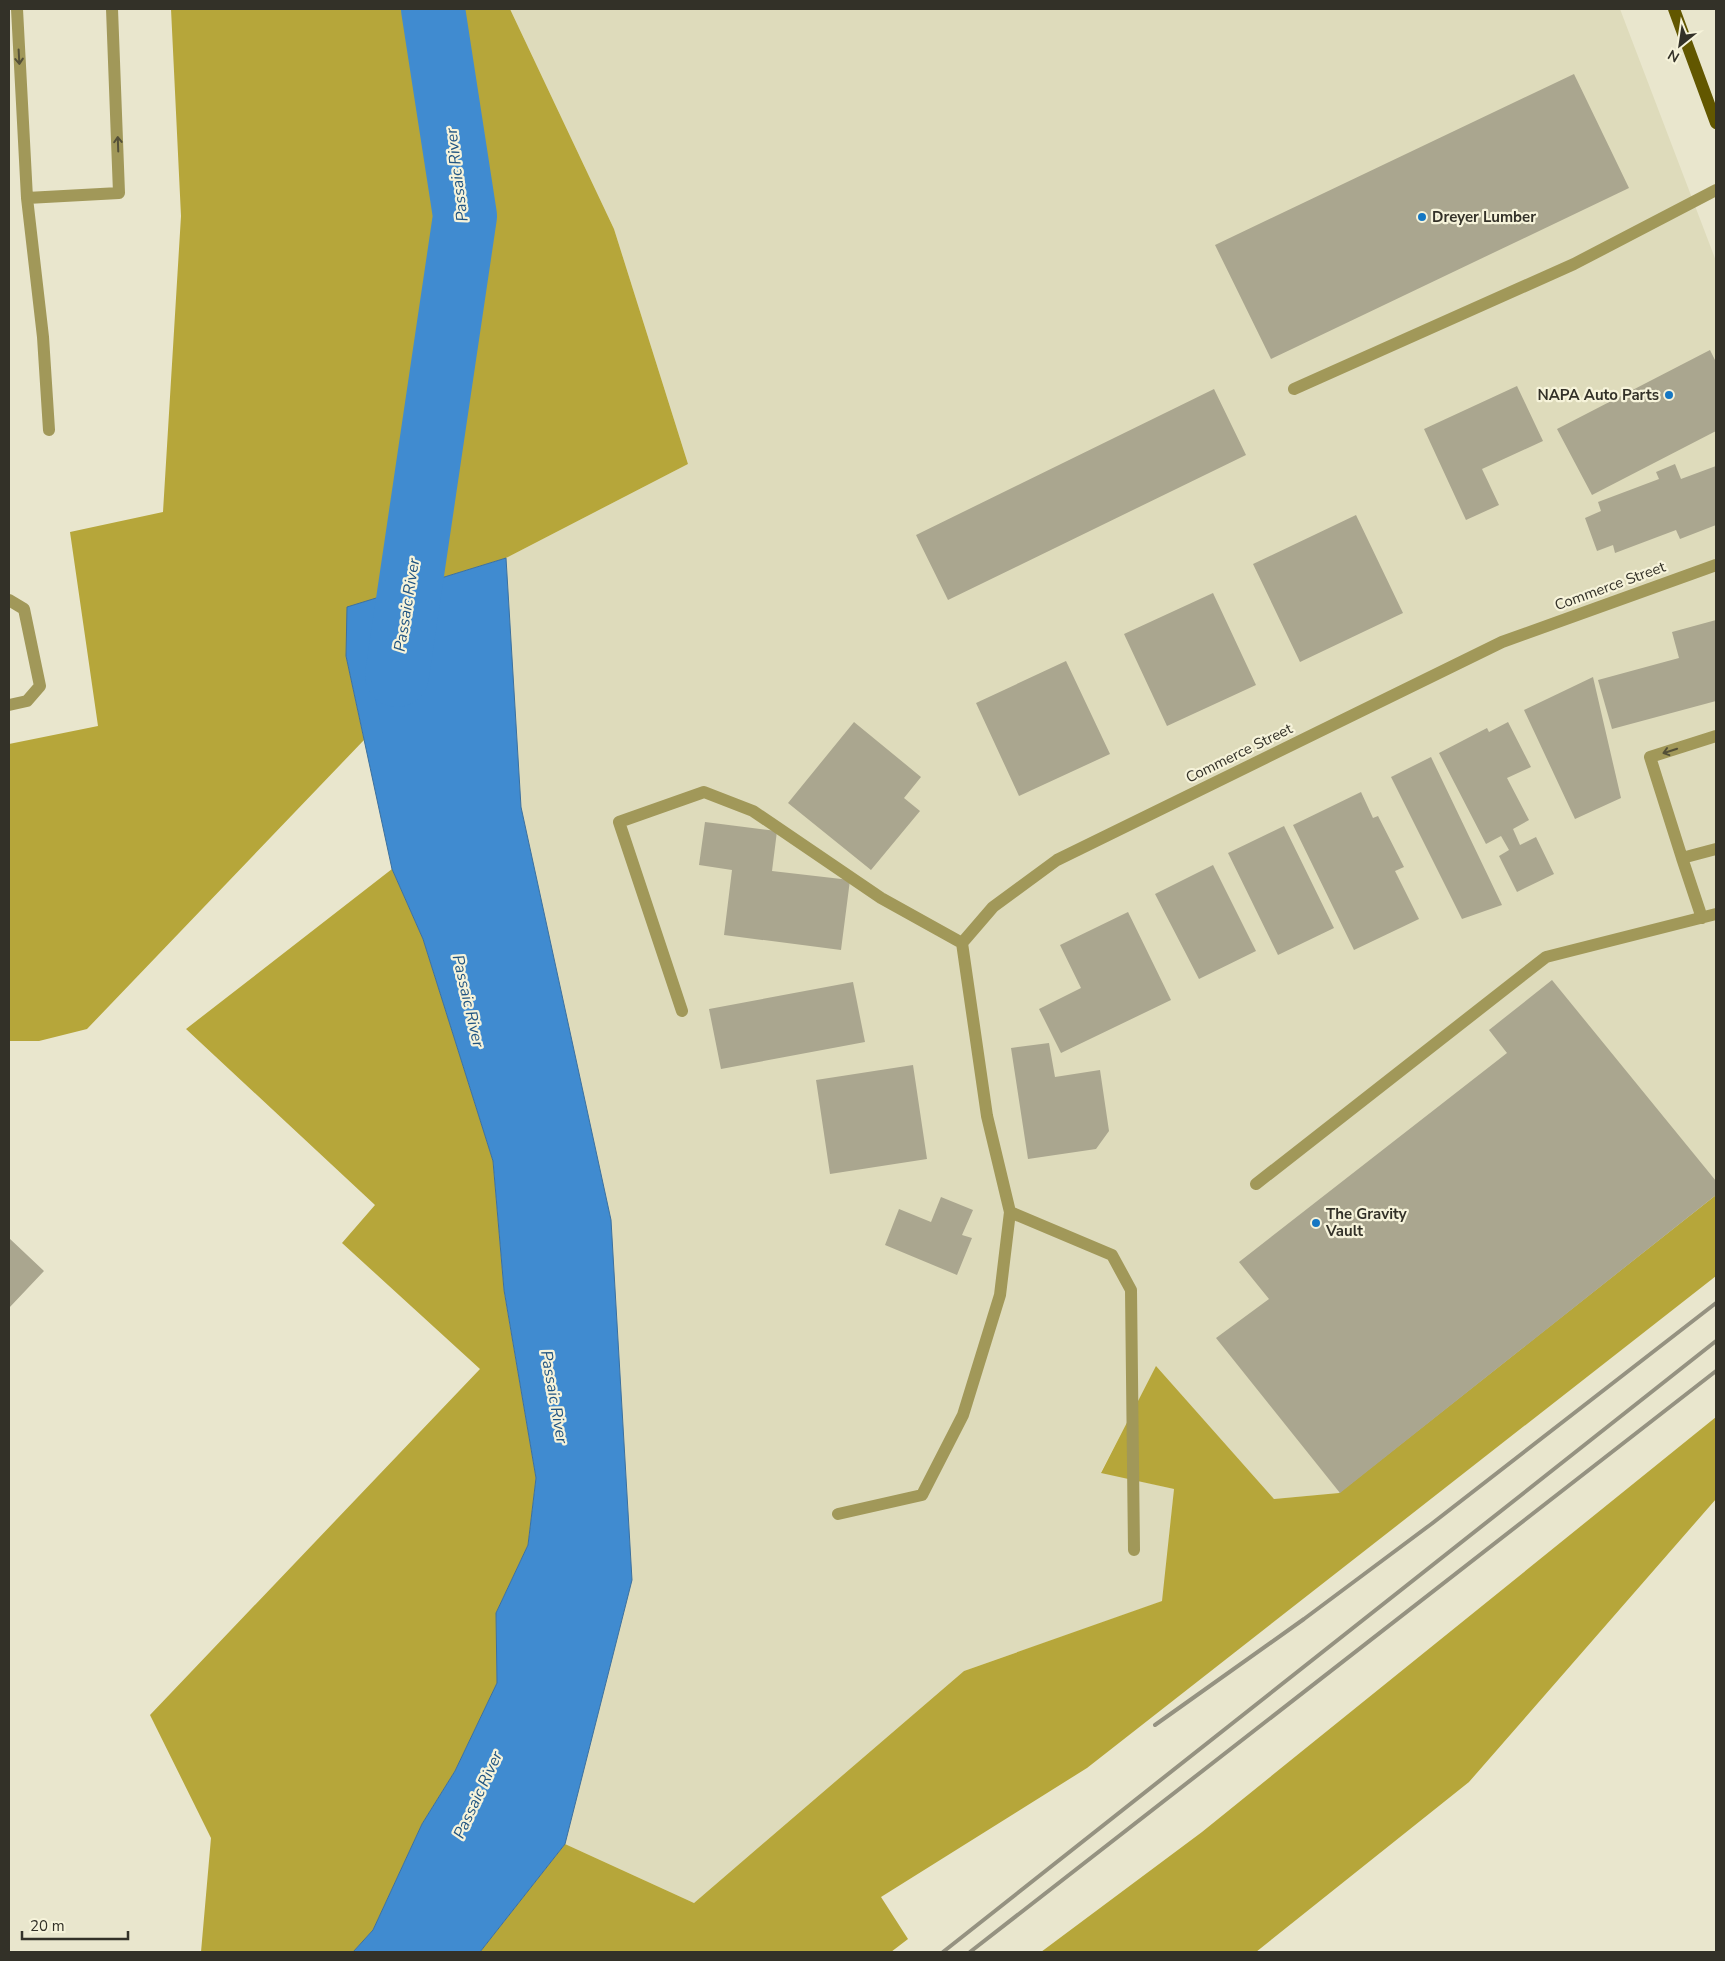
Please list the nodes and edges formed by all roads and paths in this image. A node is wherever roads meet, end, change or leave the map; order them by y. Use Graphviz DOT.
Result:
graph roads {
  1 [pos="17,9"];
  2 [pos="112,9"];
  3 [pos="1674,9"];
  4 [pos="1716,120"];
  5 [pos="1716,190"];
  6 [pos="27,198"];
  7 [pos="1294,389"];
  8 [pos="49,430"];
  9 [pos="1716,565"];
  10 [pos="9,600"];
  11 [pos="9,705"];
  12 [pos="1716,736"];
  13 [pos="1716,849"];
  14 [pos="1682,858"];
  15 [pos="1716,914"];
  16 [pos="1702,918"];
  17 [pos="962,943"];
  18 [pos="682,1011"];
  19 [pos="1256,1184"];
  20 [pos="1010,1212"];
  21 [pos="838,1514"];
  22 [pos="1134,1550"];
  1 -- 6 [label="street, one-way"];
  6 -- 2 [label="street, one-way"];
  3 -- 4 [label="main road"];
  5 -- 7 [label="street"];
  6 -- 8 [label="street"];
  9 -- 17 [label="street, Commerce Street"];
  10 -- 11 [label="street"];
  12 -- 14 [label="street, one-way"];
  13 -- 14 [label="street"];
  14 -- 16 [label="street"];
  15 -- 16 [label="street"];
  16 -- 19 [label="street"];
  17 -- 18 [label="street"];
  17 -- 20 [label="street"];
  20 -- 21 [label="street"];
  20 -- 22 [label="street"];
}
